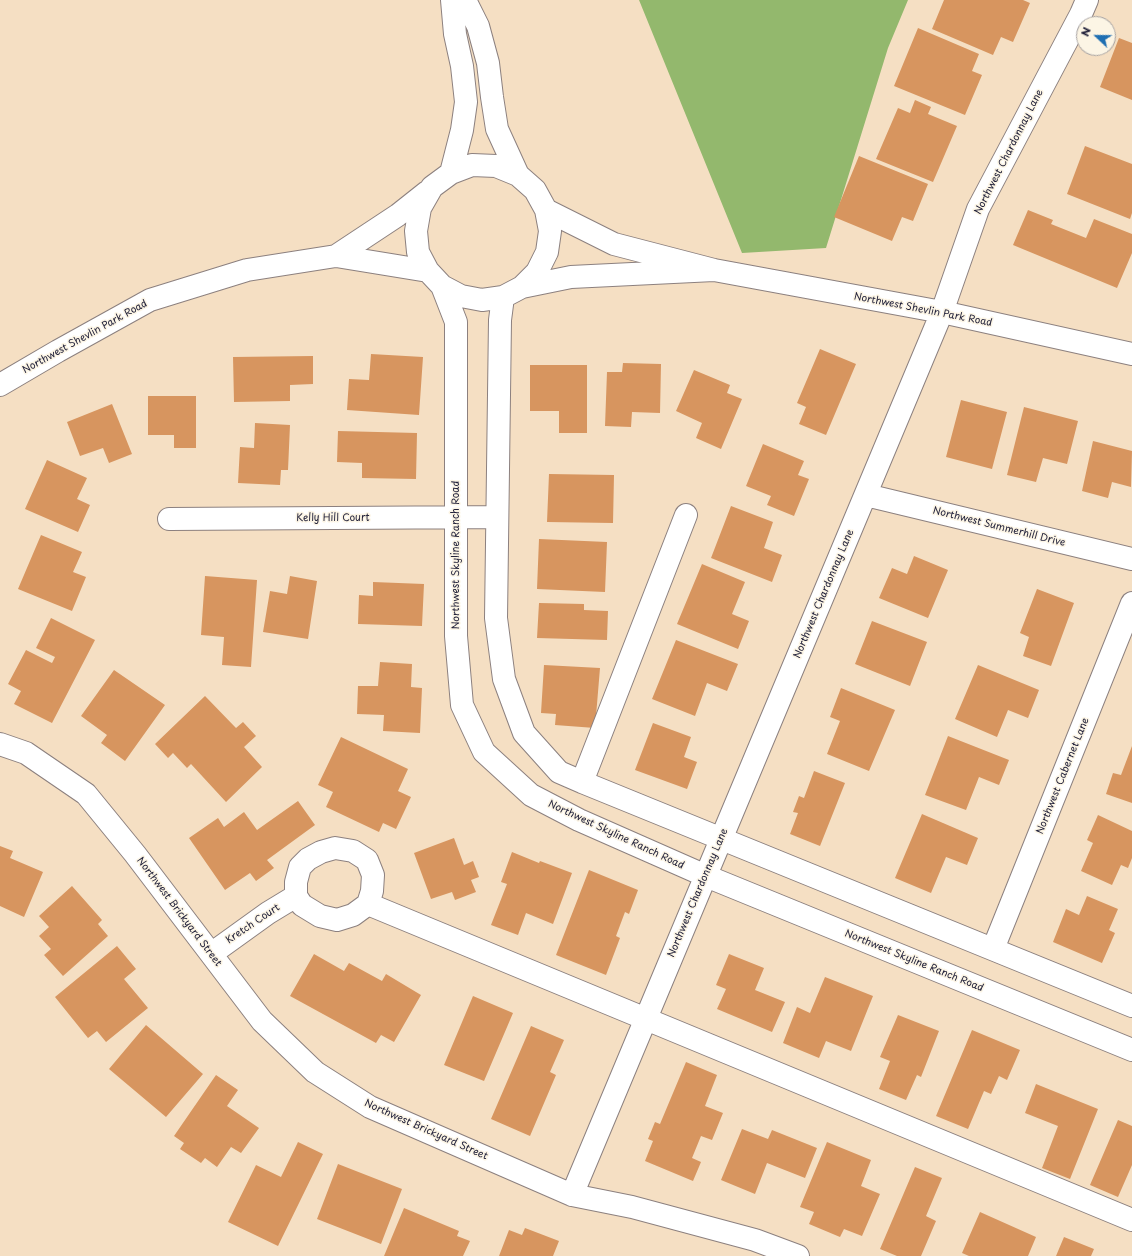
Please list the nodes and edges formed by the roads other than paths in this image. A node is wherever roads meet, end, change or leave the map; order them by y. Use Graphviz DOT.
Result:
graph roads {
  1 [pos="452,0"];
  2 [pos="465,0"];
  3 [pos="1087,0"];
  4 [pos="450,173"];
  5 [pos="518,174"];
  6 [pos="432,188"];
  7 [pos="546,210"];
  8 [pos="336,256"];
  9 [pos="714,270"];
  10 [pos="428,271"];
  11 [pos="442,286"];
  12 [pos="513,292"];
  13 [pos="942,312"];
  14 [pos="1132,354"];
  15 [pos="0,385"];
  16 [pos="866,495"];
  17 [pos="686,515"];
  18 [pos="456,517"];
  19 [pos="497,517"];
  20 [pos="169,519"];
  21 [pos="1132,559"];
  22 [pos="1132,604"];
  23 [pos="0,744"];
  24 [pos="582,782"];
  25 [pos="721,839"];
  26 [pos="706,876"];
  27 [pos="296,896"];
  28 [pos="368,904"];
  29 [pos="993,949"];
  30 [pos="211,954"];
  31 [pos="1132,1006"];
  32 [pos="645,1018"];
  33 [pos="1132,1050"];
  34 [pos="572,1195"];
  35 [pos="1132,1220"];
  36 [pos="798,1256"];
  1 -- 4 [label="street"];
  2 -- 5 [label="street"];
  3 -- 13 [label="street, Northwest Chardonnay Lane"];
  4 -- 5 [label="street"];
  4 -- 6 [label="street"];
  5 -- 7 [label="street"];
  6 -- 8 [label="street, Northwest Shevlin Park Road"];
  6 -- 10 [label="street"];
  7 -- 9 [label="street, Northwest Shevlin Park Road"];
  7 -- 12 [label="street"];
  8 -- 10 [label="street, Northwest Shevlin Park Road"];
  8 -- 15 [label="street, Northwest Shevlin Park Road"];
  9 -- 12 [label="street, Northwest Shevlin Park Road"];
  9 -- 13 [label="street, Northwest Shevlin Park Road"];
  10 -- 11 [label="street"];
  11 -- 12 [label="street"];
  11 -- 18 [label="street, Northwest Skyline Ranch Road"];
  12 -- 19 [label="street"];
  13 -- 14 [label="street, Northwest Shevlin Park Road"];
  13 -- 16 [label="street, Northwest Chardonnay Lane"];
  16 -- 21 [label="street, Northwest Summerhill Drive"];
  16 -- 25 [label="street, Northwest Chardonnay Lane"];
  17 -- 24 [label="street"];
  18 -- 19 [label="street, Kelly Hill Court"];
  18 -- 20 [label="street, Kelly Hill Court"];
  18 -- 26 [label="street, Northwest Skyline Ranch Road"];
  19 -- 24 [label="street"];
  22 -- 29 [label="street, Northwest Cabernet Lane"];
  23 -- 30 [label="street, Northwest Brickyard Street"];
  24 -- 25 [label="street"];
  25 -- 26 [label="street, Northwest Chardonnay Lane"];
  25 -- 29 [label="street"];
  26 -- 32 [label="street, Northwest Chardonnay Lane"];
  26 -- 33 [label="street, Northwest Skyline Ranch Road"];
  27 -- 28 [label="street"];
  27 -- 28 [label="street"];
  27 -- 30 [label="street, Kretch Court"];
  28 -- 32 [label="street"];
  29 -- 31 [label="street"];
  30 -- 34 [label="street, Northwest Brickyard Street"];
  32 -- 34 [label="street, Northwest Chardonnay Lane"];
  32 -- 35 [label="street"];
  34 -- 36 [label="street, Northwest Brickyard Street"];
}
